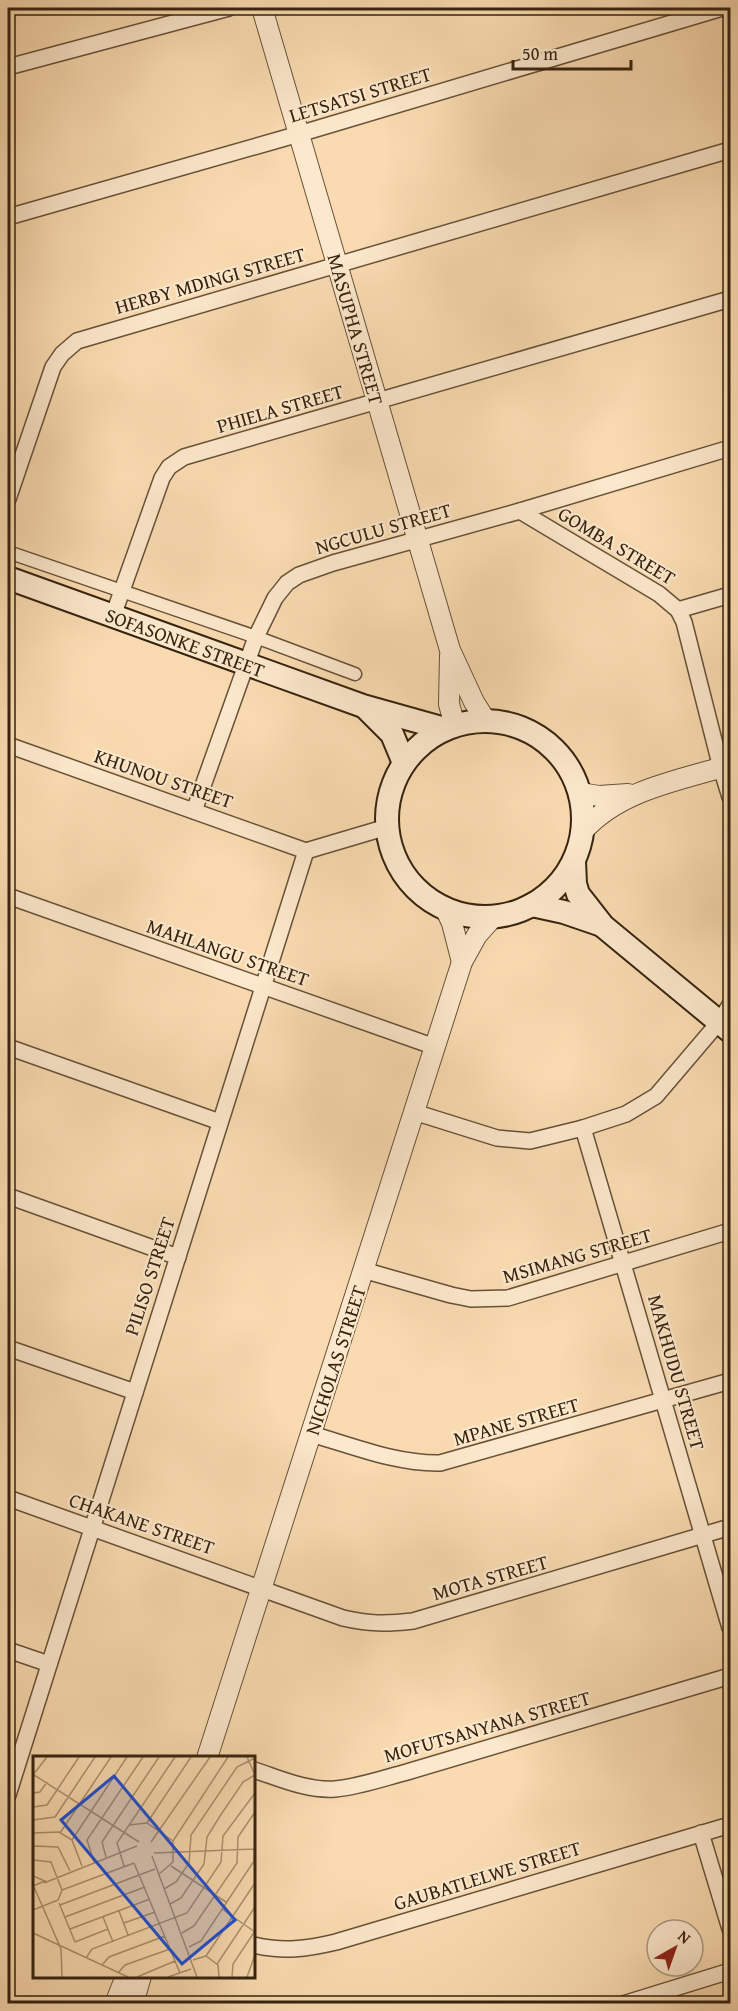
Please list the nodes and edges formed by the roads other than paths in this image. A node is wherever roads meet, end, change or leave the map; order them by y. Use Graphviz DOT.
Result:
graph roads {
  1 [pos="229,8"];
  2 [pos="262,8"];
  3 [pos="722,8"];
  4 [pos="8,67"];
  5 [pos="299,134"];
  6 [pos="730,150"];
  7 [pos="8,217"];
  8 [pos="337,264"];
  9 [pos="730,299"];
  10 [pos="378,402"];
  11 [pos="730,448"];
  12 [pos="8,499"];
  13 [pos="520,511"];
  14 [pos="418,538"];
  15 [pos="8,552"];
  16 [pos="8,578"];
  17 [pos="122,591"];
  18 [pos="730,595"];
  19 [pos="678,610"];
  20 [pos="113,616"];
  21 [pos="256,637"];
  22 [pos="450,650"];
  23 [pos="246,664"];
  24 [pos="355,674"];
  25 [pos="363,706"];
  26 [pos="486,721"];
  27 [pos="450,727"];
  28 [pos="8,745"];
  29 [pos="404,763"];
  30 [pos="726,766"];
  31 [pos="580,793"];
  32 [pos="639,793"];
  33 [pos="730,797"];
  34 [pos="194,811"];
  35 [pos="387,827"];
  36 [pos="583,831"];
  37 [pos="306,851"];
  38 [pos="574,861"];
  39 [pos="8,896"];
  40 [pos="532,905"];
  41 [pos="445,908"];
  42 [pos="493,917"];
  43 [pos="603,926"];
  44 [pos="462,962"];
  45 [pos="263,986"];
  46 [pos="727,1019"];
  47 [pos="8,1047"];
  48 [pos="435,1047"];
  49 [pos="414,1112"];
  50 [pos="220,1122"];
  51 [pos="583,1128"];
  52 [pos="8,1196"];
  53 [pos="730,1232"];
  54 [pos="178,1257"];
  55 [pos="623,1265"];
  56 [pos="363,1270"];
  57 [pos="8,1348"];
  58 [pos="730,1381"];
  59 [pos="135,1392"];
  60 [pos="663,1400"];
  61 [pos="311,1434"];
  62 [pos="8,1498"];
  63 [pos="92,1527"];
  64 [pos="730,1527"];
  65 [pos="703,1535"];
  66 [pos="261,1587"];
  67 [pos="730,1628"];
  68 [pos="8,1650"];
  69 [pos="49,1665"];
  70 [pos="730,1676"];
  71 [pos="210,1756"];
  72 [pos="255,1770"];
  73 [pos="8,1795"];
  74 [pos="730,1825"];
  75 [pos="701,1833"];
  76 [pos="730,1929"];
  77 [pos="255,1945"];
  78 [pos="730,1971"];
  79 [pos="126,1978"];
  80 [pos="141,1978"];
  81 [pos="115,2004"];
  82 [pos="133,2004"];
  83 [pos="623,2004"];
  1 -- 4 [label="street"];
  2 -- 5 [label="street, MASUPHA STREET"];
  3 -- 5 [label="street, LETSATSI STREET"];
  5 -- 7 [label="street, LETSATSI STREET"];
  5 -- 8 [label="street, MASUPHA STREET"];
  6 -- 8 [label="street, HERBY MDINGI STREET"];
  8 -- 10 [label="street, MASUPHA STREET"];
  8 -- 12 [label="street, HERBY MDINGI STREET"];
  9 -- 10 [label="street, PHIELA STREET"];
  10 -- 14 [label="street, MASUPHA STREET"];
  10 -- 17 [label="street, PHIELA STREET"];
  11 -- 13 [label="street, NGCULU STREET"];
  13 -- 14 [label="street, NGCULU STREET"];
  13 -- 19 [label="street, GOMBA STREET"];
  14 -- 21 [label="street, NGCULU STREET"];
  14 -- 22 [label="street, MASUPHA STREET"];
  15 -- 17 [label="street"];
  16 -- 20 [label="main road, SOFASONKE STREET"];
  17 -- 20 [label="street, PHIELA STREET"];
  17 -- 21 [label="street"];
  18 -- 19 [label="street"];
  19 -- 30 [label="street, GOMBA STREET"];
  20 -- 23 [label="main road, SOFASONKE STREET"];
  21 -- 23 [label="street, NGCULU STREET"];
  21 -- 24 [label="street"];
  22 -- 26 [label="street, MASUPHA STREET"];
  22 -- 27 [label="street, MASUPHA STREET"];
  23 -- 25 [label="main road, SOFASONKE STREET"];
  23 -- 34 [label="street, NGCULU STREET"];
  25 -- 27 [label="main road, SOFASONKE STREET"];
  25 -- 29 [label="main road, SOFASONKE STREET"];
  26 -- 27 [label="main road, SOFASONKE STREET"];
  26 -- 31 [label="main road, SOFASONKE STREET"];
  27 -- 29 [label="main road, SOFASONKE STREET"];
  28 -- 34 [label="street, KHUNOU STREET"];
  29 -- 35 [label="main road, SOFASONKE STREET"];
  30 -- 32 [label="street"];
  30 -- 33 [label="street, GOMBA STREET"];
  31 -- 32 [label="street"];
  31 -- 36 [label="main road, SOFASONKE STREET"];
  32 -- 36 [label="street"];
  34 -- 37 [label="street, KHUNOU STREET"];
  35 -- 37 [label="street"];
  35 -- 41 [label="main road, SOFASONKE STREET"];
  36 -- 38 [label="main road, SOFASONKE STREET"];
  37 -- 45 [label="street, PILISO STREET"];
  38 -- 40 [label="main road, SOFASONKE STREET"];
  38 -- 43 [label="main road"];
  39 -- 45 [label="street, MAHLANGU STREET"];
  40 -- 42 [label="main road, SOFASONKE STREET"];
  40 -- 43 [label="main road"];
  41 -- 42 [label="main road, SOFASONKE STREET"];
  41 -- 44 [label="street"];
  42 -- 44 [label="street, NICHOLAS STREET"];
  43 -- 46 [label="main road"];
  44 -- 48 [label="street, NICHOLAS STREET"];
  45 -- 48 [label="street, MAHLANGU STREET"];
  45 -- 50 [label="street, PILISO STREET"];
  46 -- 51 [label="street"];
  47 -- 50 [label="street"];
  48 -- 49 [label="street, NICHOLAS STREET"];
  49 -- 51 [label="street"];
  49 -- 56 [label="street, NICHOLAS STREET"];
  50 -- 54 [label="street, PILISO STREET"];
  51 -- 55 [label="street, MAKHUDU STREET"];
  52 -- 54 [label="street"];
  53 -- 55 [label="street, MSIMANG STREET"];
  54 -- 59 [label="street, PILISO STREET"];
  55 -- 56 [label="street, MSIMANG STREET"];
  55 -- 60 [label="street, MAKHUDU STREET"];
  56 -- 61 [label="street, NICHOLAS STREET"];
  57 -- 59 [label="street"];
  58 -- 60 [label="street, MPANE STREET"];
  59 -- 63 [label="street, PILISO STREET"];
  60 -- 61 [label="street, MPANE STREET"];
  60 -- 65 [label="street, MAKHUDU STREET"];
  61 -- 66 [label="street, NICHOLAS STREET"];
  62 -- 63 [label="street, CHAKANE STREET"];
  63 -- 66 [label="street, CHAKANE STREET"];
  63 -- 69 [label="street, PILISO STREET"];
  64 -- 65 [label="street, MOTA STREET"];
  65 -- 66 [label="street, MOTA STREET"];
  65 -- 67 [label="street, MAKHUDU STREET"];
  66 -- 71 [label="street, NICHOLAS STREET"];
  68 -- 69 [label="street"];
  69 -- 73 [label="street, PILISO STREET"];
  70 -- 72 [label="street, MOFUTSANYANA STREET"];
  74 -- 75 [label="street, GAUBATLELWE STREET"];
  75 -- 76 [label="street"];
  75 -- 77 [label="street, GAUBATLELWE STREET"];
  78 -- 83 [label="street"];
  79 -- 81 [label="street"];
  80 -- 82 [label="street"];
}
